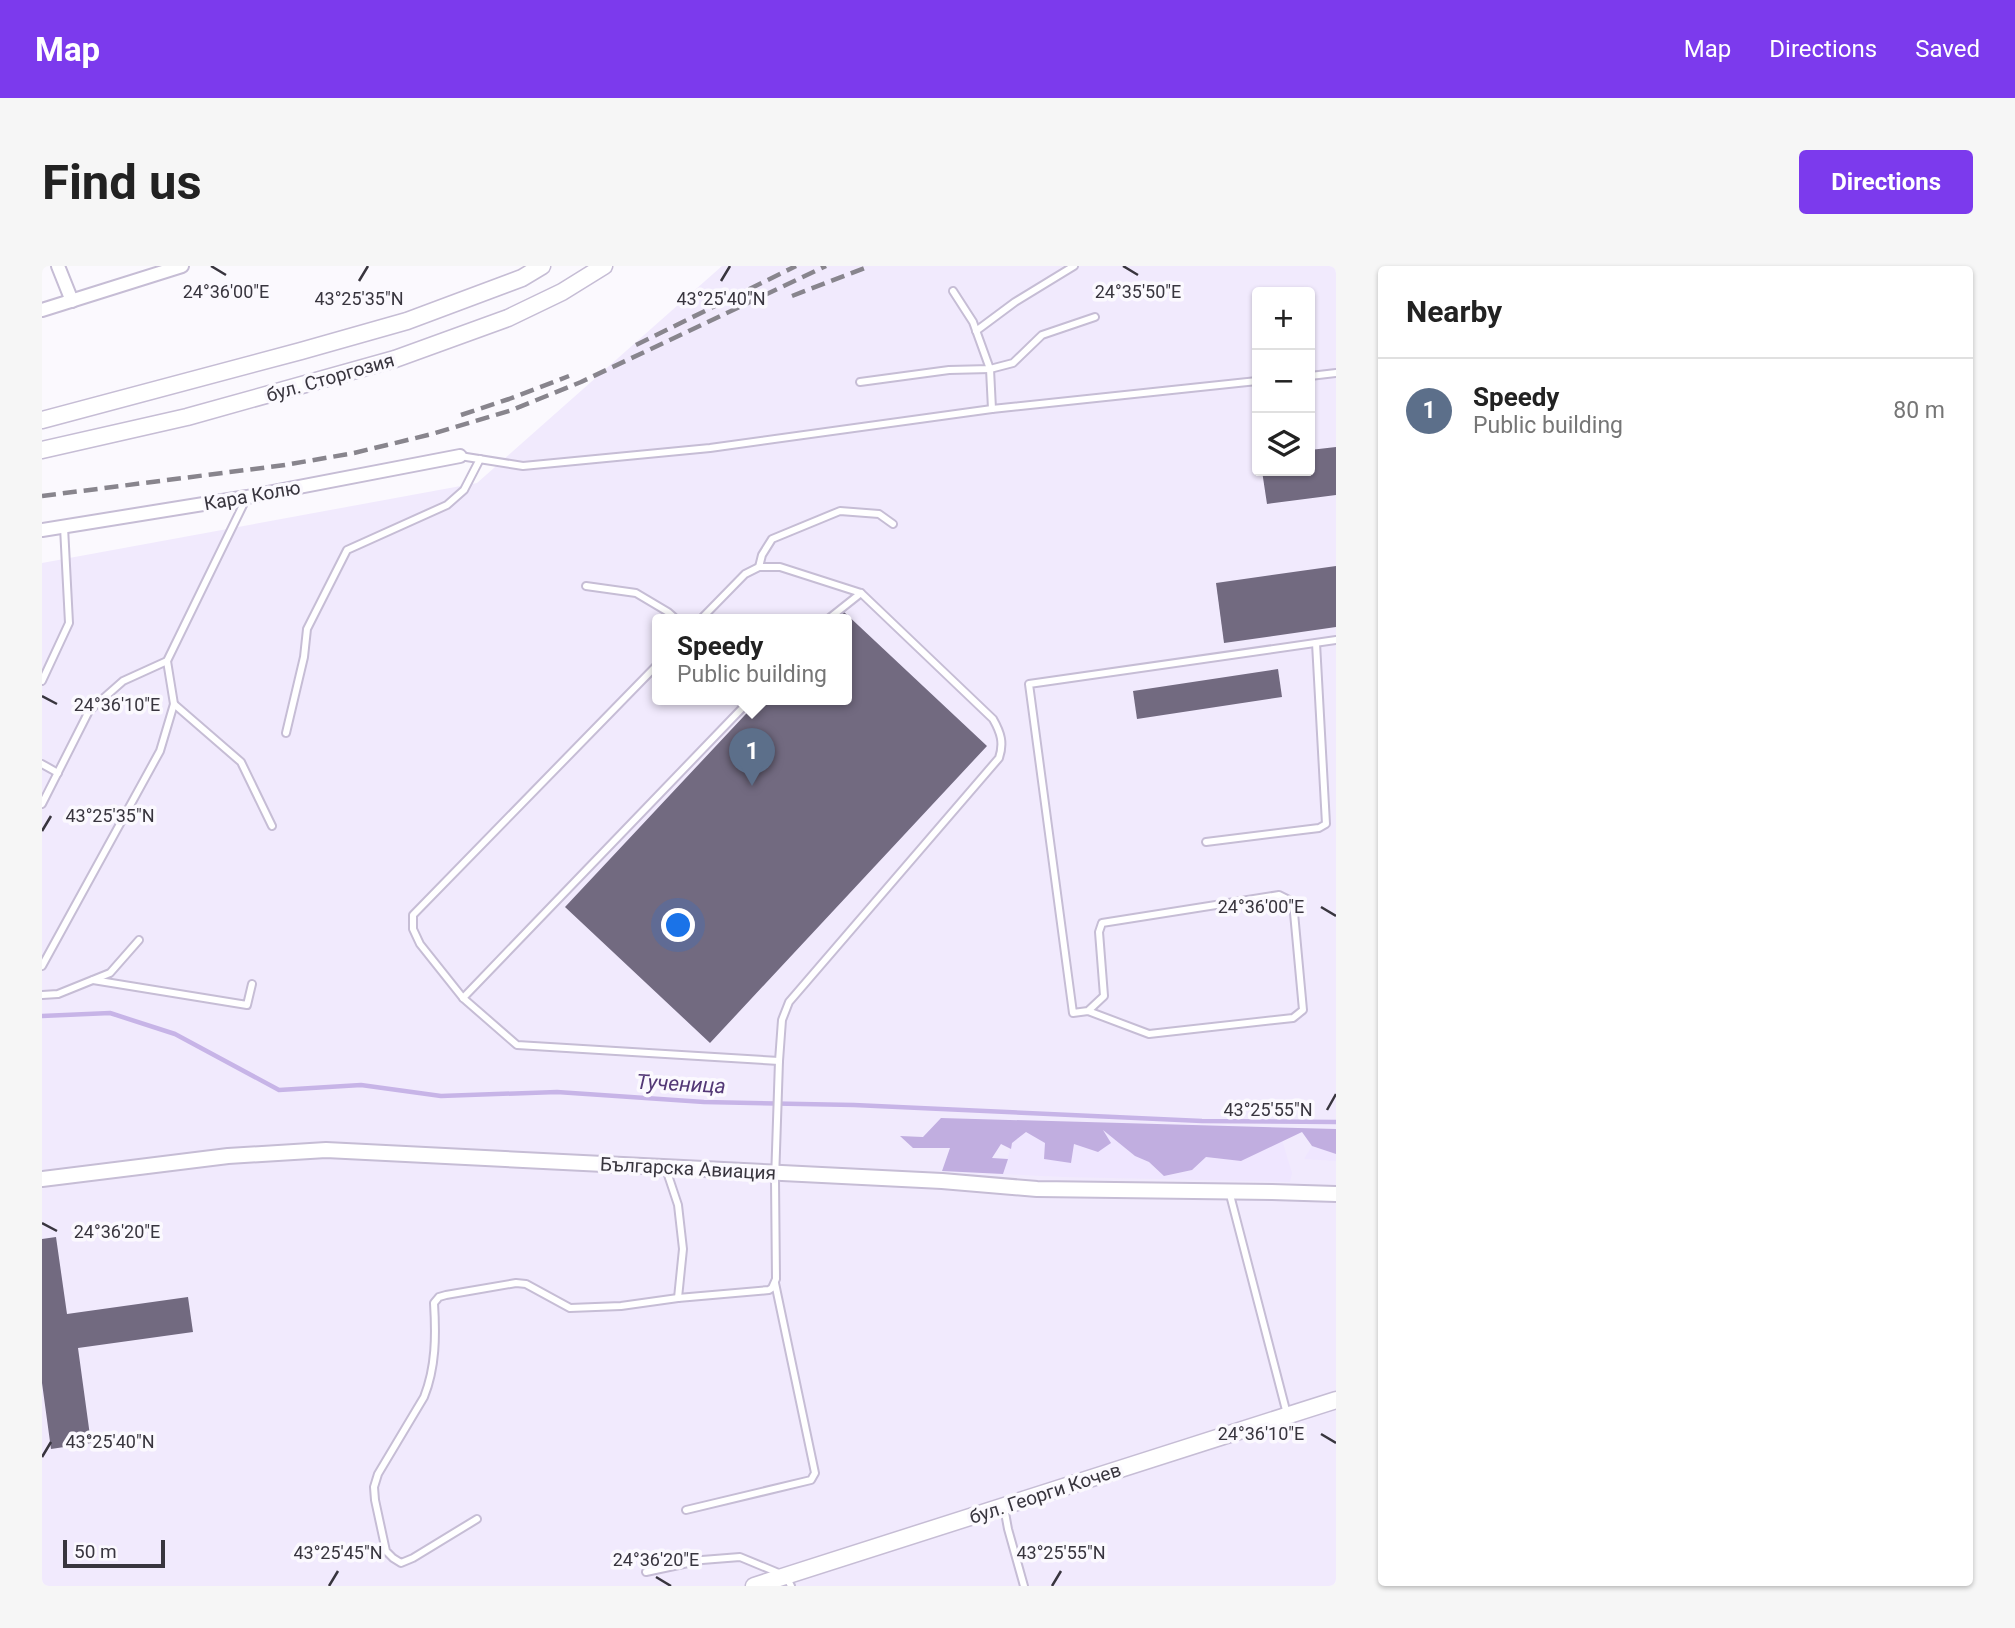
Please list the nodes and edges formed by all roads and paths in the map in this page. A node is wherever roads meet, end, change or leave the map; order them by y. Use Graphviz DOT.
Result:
graph roads {
  1 [pos="58,266"];
  2 [pos="182,266"];
  3 [pos="542,266"];
  4 [pos="604,266"];
  5 [pos="1074,266"];
  6 [pos="953,291"];
  7 [pos="72,301"];
  8 [pos="42,310"];
  9 [pos="1095,317"];
  10 [pos="976,331"];
  11 [pos="990,369"];
  12 [pos="1336,373"];
  13 [pos="1315,375"];
  14 [pos="860,382"];
  15 [pos="1252,382"];
  16 [pos="992,409"];
  17 [pos="42,420"];
  18 [pos="42,450"];
  19 [pos="460,456"];
  20 [pos="480,459"];
  21 [pos="247,497"];
  22 [pos="893,524"];
  23 [pos="64,527"];
  24 [pos="42,530"];
  25 [pos="759,567"];
  26 [pos="586,586"];
  27 [pos="861,593"];
  28 [pos="670,614"];
  29 [pos="706,614"];
  30 [pos="835,614"];
  31 [pos="1336,640"];
  32 [pos="1317,643"];
  33 [pos="167,661"];
  34 [pos="652,669"];
  35 [pos="42,681"];
  36 [pos="174,704"];
  37 [pos="745,705"];
  38 [pos="286,733"];
  39 [pos="42,764"];
  40 [pos="58,773"];
  41 [pos="42,804"];
  42 [pos="272,825"];
  43 [pos="1206,842"];
  44 [pos="139,940"];
  45 [pos="42,966"];
  46 [pos="93,980"];
  47 [pos="252,984"];
  48 [pos="42,995"];
  49 [pos="463,998"];
  50 [pos="1088,1011"];
  51 [pos="779,1061"];
  52 [pos="665,1167"];
  53 [pos="776,1172"];
  54 [pos="42,1179"];
  55 [pos="1229,1191"];
  56 [pos="1336,1194"];
  57 [pos="775,1283"];
  58 [pos="678,1298"];
  59 [pos="1336,1400"];
  60 [pos="1288,1416"];
  61 [pos="1004,1507"];
  62 [pos="686,1510"];
  63 [pos="477,1519"];
  64 [pos="646,1572"];
  65 [pos="789,1581"];
  66 [pos="754,1586"];
  67 [pos="1024,1586"];
  1 -- 7 [label="street"];
  2 -- 7 [label="street"];
  3 -- 17 [label="main road, бул. Сторгозия"];
  4 -- 18 [label="main road, бул. Сторгозия"];
  5 -- 10 [label="lane"];
  6 -- 10 [label="lane"];
  7 -- 8 [label="street"];
  9 -- 11 [label="lane"];
  10 -- 11 [label="lane"];
  11 -- 14 [label="lane"];
  11 -- 16 [label="lane"];
  12 -- 13 [label="lane"];
  15 -- 16 [label="lane"];
  16 -- 20 [label="lane"];
  19 -- 20 [label="lane"];
  19 -- 21 [label="street, Кара Колю"];
  20 -- 38 [label="lane"];
  21 -- 23 [label="street, Кара Колю"];
  21 -- 33 [label="lane"];
  22 -- 25 [label="lane"];
  23 -- 24 [label="street, Кара Колю"];
  23 -- 35 [label="lane"];
  25 -- 27 [label="lane"];
  25 -- 29 [label="lane"];
  26 -- 28 [label="lane"];
  27 -- 30 [label="lane"];
  27 -- 51 [label="lane"];
  31 -- 32 [label="lane"];
  32 -- 43 [label="lane"];
  32 -- 50 [label="lane"];
  33 -- 36 [label="lane"];
  33 -- 40 [label="lane"];
  34 -- 49 [label="lane"];
  36 -- 42 [label="lane"];
  36 -- 45 [label="lane"];
  37 -- 49 [label="lane"];
  39 -- 40 [label="lane"];
  40 -- 41 [label="lane"];
  44 -- 46 [label="lane"];
  46 -- 47 [label="lane"];
  46 -- 48 [label="lane"];
  49 -- 51 [label="lane"];
  50 -- 50 [label="lane"];
  51 -- 53 [label="lane"];
  52 -- 53 [label="street, Българска Авиация"];
  52 -- 54 [label="street, Българска Авиация"];
  52 -- 58 [label="lane"];
  53 -- 55 [label="street, Българска Авиация"];
  53 -- 57 [label="lane"];
  55 -- 56 [label="street, Българска Авиация"];
  55 -- 60 [label="lane"];
  57 -- 58 [label="lane"];
  57 -- 62 [label="lane"];
  58 -- 63 [label="lane"];
  59 -- 60 [label="main road, бул. Георги Кочев"];
  60 -- 61 [label="main road, бул. Георги Кочев"];
  61 -- 65 [label="main road, бул. Георги Кочев"];
  61 -- 67 [label="lane"];
  64 -- 65 [label="lane"];
  65 -- 66 [label="main road, бул. Георги Кочев"];
}
